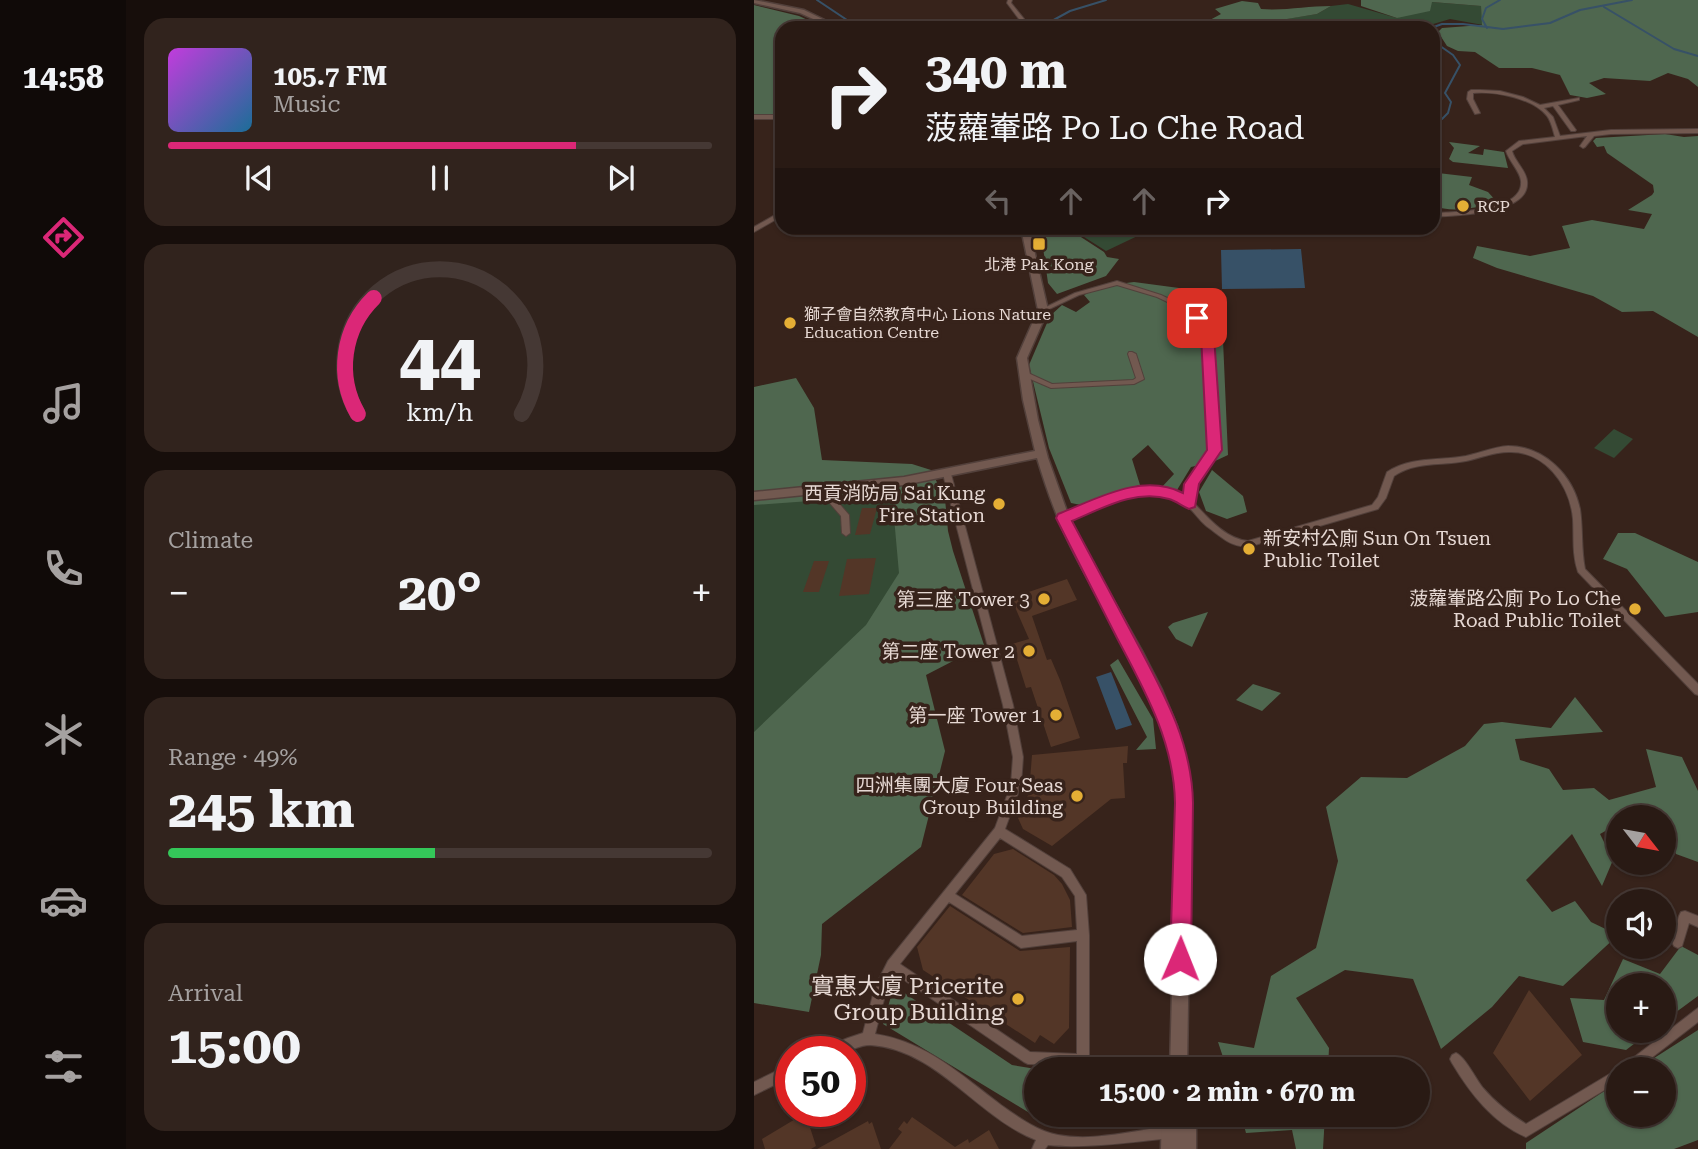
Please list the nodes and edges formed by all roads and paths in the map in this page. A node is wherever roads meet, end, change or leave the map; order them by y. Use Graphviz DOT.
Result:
graph roads {
  1 [pos="1010,0"];
  2 [pos="754,1"];
  3 [pos="824,21"];
  4 [pos="1020,21"];
  5 [pos="1577,99"];
  6 [pos="1555,104"];
  7 [pos="1539,107"];
  8 [pos="1477,113"];
  9 [pos="754,117"];
  10 [pos="775,117"];
  11 [pos="1573,130"];
  12 [pos="1698,131"];
  13 [pos="1592,134"];
  14 [pos="1558,138"];
  15 [pos="1584,146"];
  16 [pos="1440,214"];
  17 [pos="775,217"];
  18 [pos="754,230"];
  19 [pos="1027,235"];
  20 [pos="1043,310"];
  21 [pos="1132,354"];
  22 [pos="1025,375"];
  23 [pos="1039,454"];
  24 [pos="948,474"];
  25 [pos="834,488"];
  26 [pos="754,496"];
  27 [pos="1189,503"];
  28 [pos="1063,518"];
  29 [pos="846,533"];
  30 [pos="1698,691"];
  31 [pos="999,831"];
  32 [pos="947,895"];
  33 [pos="1698,922"];
  34 [pos="1083,934"];
  35 [pos="1678,943"];
  36 [pos="892,965"];
  37 [pos="1698,1014"];
  38 [pos="868,1039"];
  39 [pos="1027,1057"];
  40 [pos="1083,1057"];
  41 [pos="1179,1057"];
  42 [pos="1643,1057"];
  43 [pos="1456,1059"];
  44 [pos="775,1078"];
  45 [pos="1606,1082"];
  46 [pos="754,1089"];
  47 [pos="1179,1132"];
  48 [pos="1041,1143"];
  49 [pos="1110,1147"];
  1 -- 4 [label="street"];
  2 -- 3 [label="main road"];
  5 -- 6 [label="street"];
  6 -- 7 [label="street"];
  6 -- 11 [label="street"];
  7 -- 8 [label="street"];
  7 -- 14 [label="street"];
  9 -- 10 [label="street"];
  12 -- 13 [label="street"];
  13 -- 14 [label="street"];
  13 -- 15 [label="street"];
  14 -- 16 [label="street"];
  17 -- 18 [label="street"];
  19 -- 20 [label="main road"];
  20 -- 22 [label="main road"];
  20 -- 27 [label="street"];
  21 -- 22 [label="street"];
  22 -- 23 [label="main road"];
  23 -- 24 [label="main road"];
  23 -- 28 [label="main road"];
  24 -- 25 [label="main road"];
  24 -- 31 [label="street"];
  25 -- 26 [label="main road"];
  25 -- 29 [label="street"];
  27 -- 28 [label="street"];
  27 -- 30 [label="street"];
  28 -- 41 [label="main road"];
  31 -- 32 [label="street"];
  31 -- 34 [label="street"];
  32 -- 34 [label="street"];
  32 -- 36 [label="street"];
  33 -- 35 [label="street"];
  34 -- 40 [label="street"];
  36 -- 38 [label="street"];
  36 -- 39 [label="street"];
  37 -- 42 [label="street"];
  38 -- 48 [label="street"];
  43 -- 45 [label="street"];
  44 -- 46 [label="street"];
  47 -- 49 [label="street"];
  48 -- 49 [label="street"];
}
